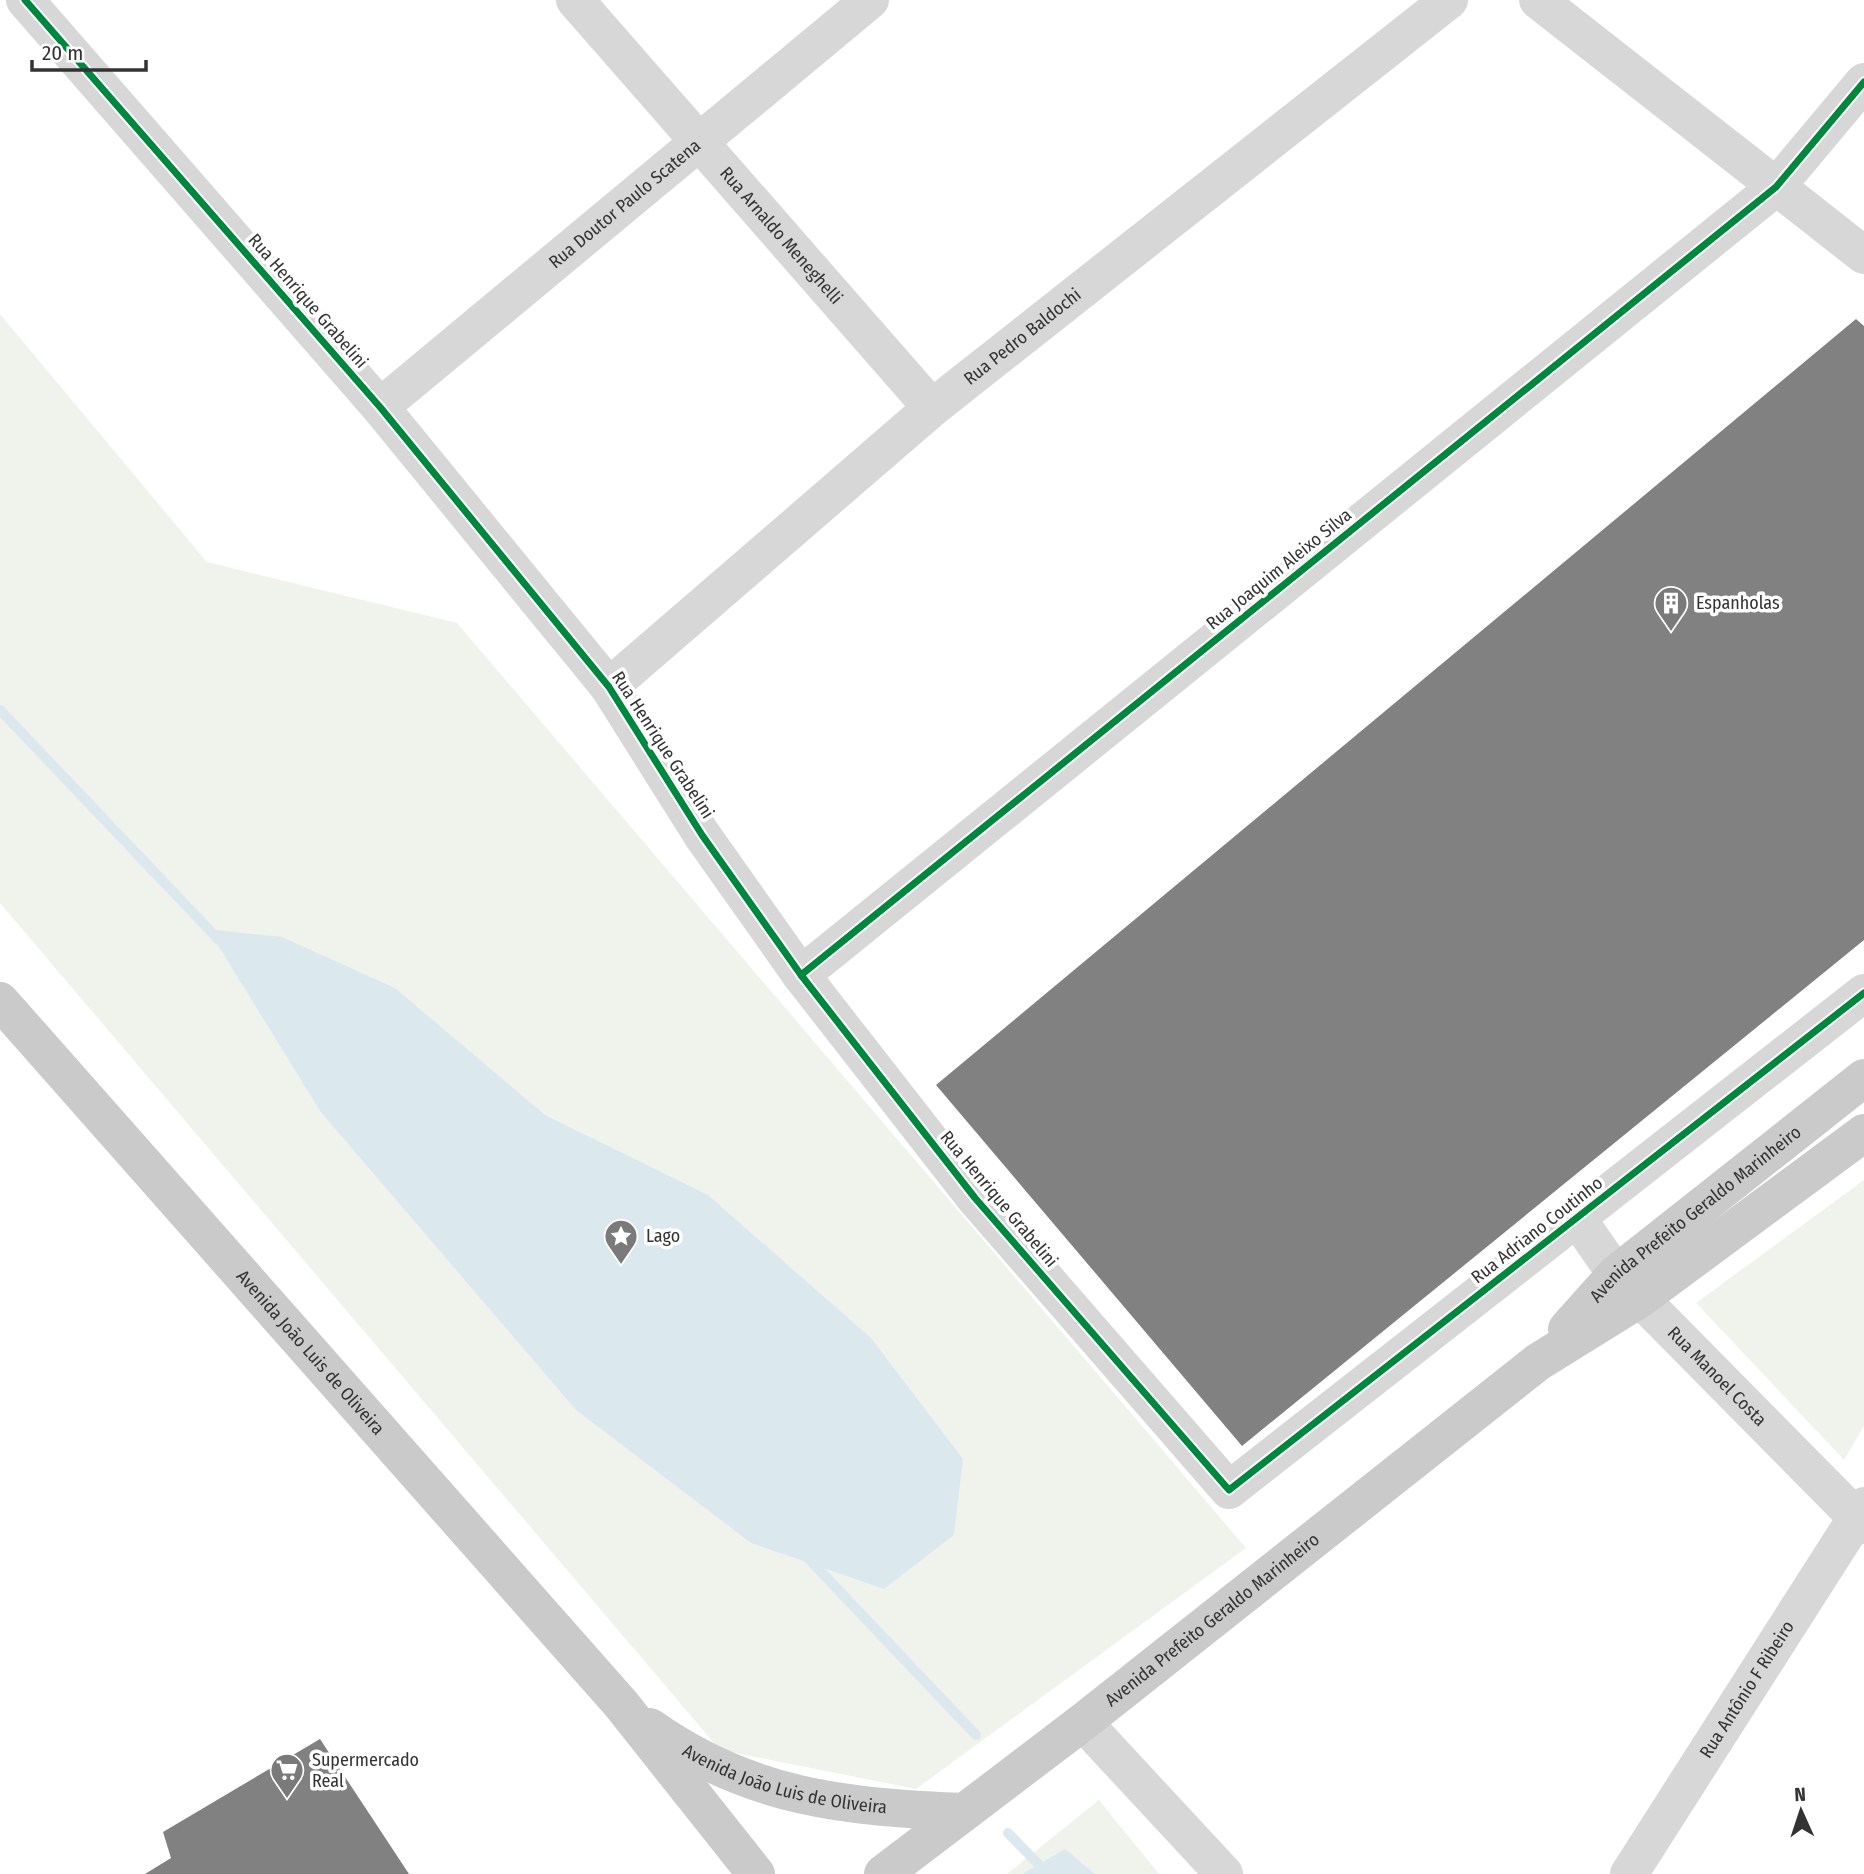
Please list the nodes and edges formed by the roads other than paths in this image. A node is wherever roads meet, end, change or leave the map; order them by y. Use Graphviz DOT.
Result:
graph roads {
  1 [pos="25,0"];
  2 [pos="575,0"];
  3 [pos="870,0"];
  4 [pos="1449,0"];
  5 [pos="1538,0"];
  6 [pos="1864,82"];
  7 [pos="698,141"];
  8 [pos="1776,187"];
  9 [pos="1864,256"];
  10 [pos="380,407"];
  11 [pos="932,408"];
  12 [pos="609,687"];
  13 [pos="801,975"];
  14 [pos="1864,993"];
  15 [pos="0,1001"];
  16 [pos="1864,1078"];
  17 [pos="1863,1135"];
  18 [pos="1577,1218"];
  19 [pos="1628,1286"];
  20 [pos="1229,1490"];
  21 [pos="1862,1517"];
  22 [pos="621,1704"];
  23 [pos="1083,1722"];
  24 [pos="964,1812"];
  25 [pos="756,1874"];
  26 [pos="883,1874"];
  27 [pos="1224,1874"];
  28 [pos="1629,1874"];
  1 -- 10 [label="street, Rua Henrique Grabelini"];
  2 -- 7 [label="street, Rua Arnaldo Meneghelli"];
  3 -- 7 [label="street, Rua Doutor Paulo Scatena"];
  4 -- 11 [label="street, Rua Pedro Baldochi"];
  5 -- 8 [label="street"];
  6 -- 8 [label="street, Rua Joaquim Aleixo Silva"];
  7 -- 10 [label="street, Rua Doutor Paulo Scatena"];
  7 -- 11 [label="street, Rua Arnaldo Meneghelli"];
  8 -- 9 [label="street"];
  8 -- 13 [label="street, Rua Joaquim Aleixo Silva"];
  10 -- 12 [label="street, Rua Henrique Grabelini"];
  11 -- 12 [label="street, Rua Pedro Baldochi"];
  12 -- 13 [label="street, Rua Henrique Grabelini"];
  13 -- 20 [label="street, Rua Henrique Grabelini"];
  14 -- 18 [label="street, Rua Adriano Coutinho"];
  15 -- 22 [label="main road, Avenida João Luis de Oliveira"];
  16 -- 19 [label="main road, Avenida Prefeito Geraldo Marinheiro"];
  17 -- 19 [label="main road, Avenida Prefeito Geraldo Marinheiro"];
  18 -- 19 [label="street, Rua Manoel Costa"];
  18 -- 20 [label="street, Rua Adriano Coutinho"];
  19 -- 21 [label="street, Rua Manoel Costa"];
  19 -- 23 [label="main road, Avenida Prefeito Geraldo Marinheiro"];
  21 -- 28 [label="street, Rua Antônio F Ribeiro"];
  22 -- 24 [label="main road, Avenida João Luis de Oliveira"];
  22 -- 25 [label="main road, Avenida João Luis de Oliveira"];
  23 -- 24 [label="main road, Avenida Prefeito Geraldo Marinheiro"];
  23 -- 27 [label="street"];
  24 -- 26 [label="main road, Avenida Prefeito Geraldo Marinheiro"];
}
